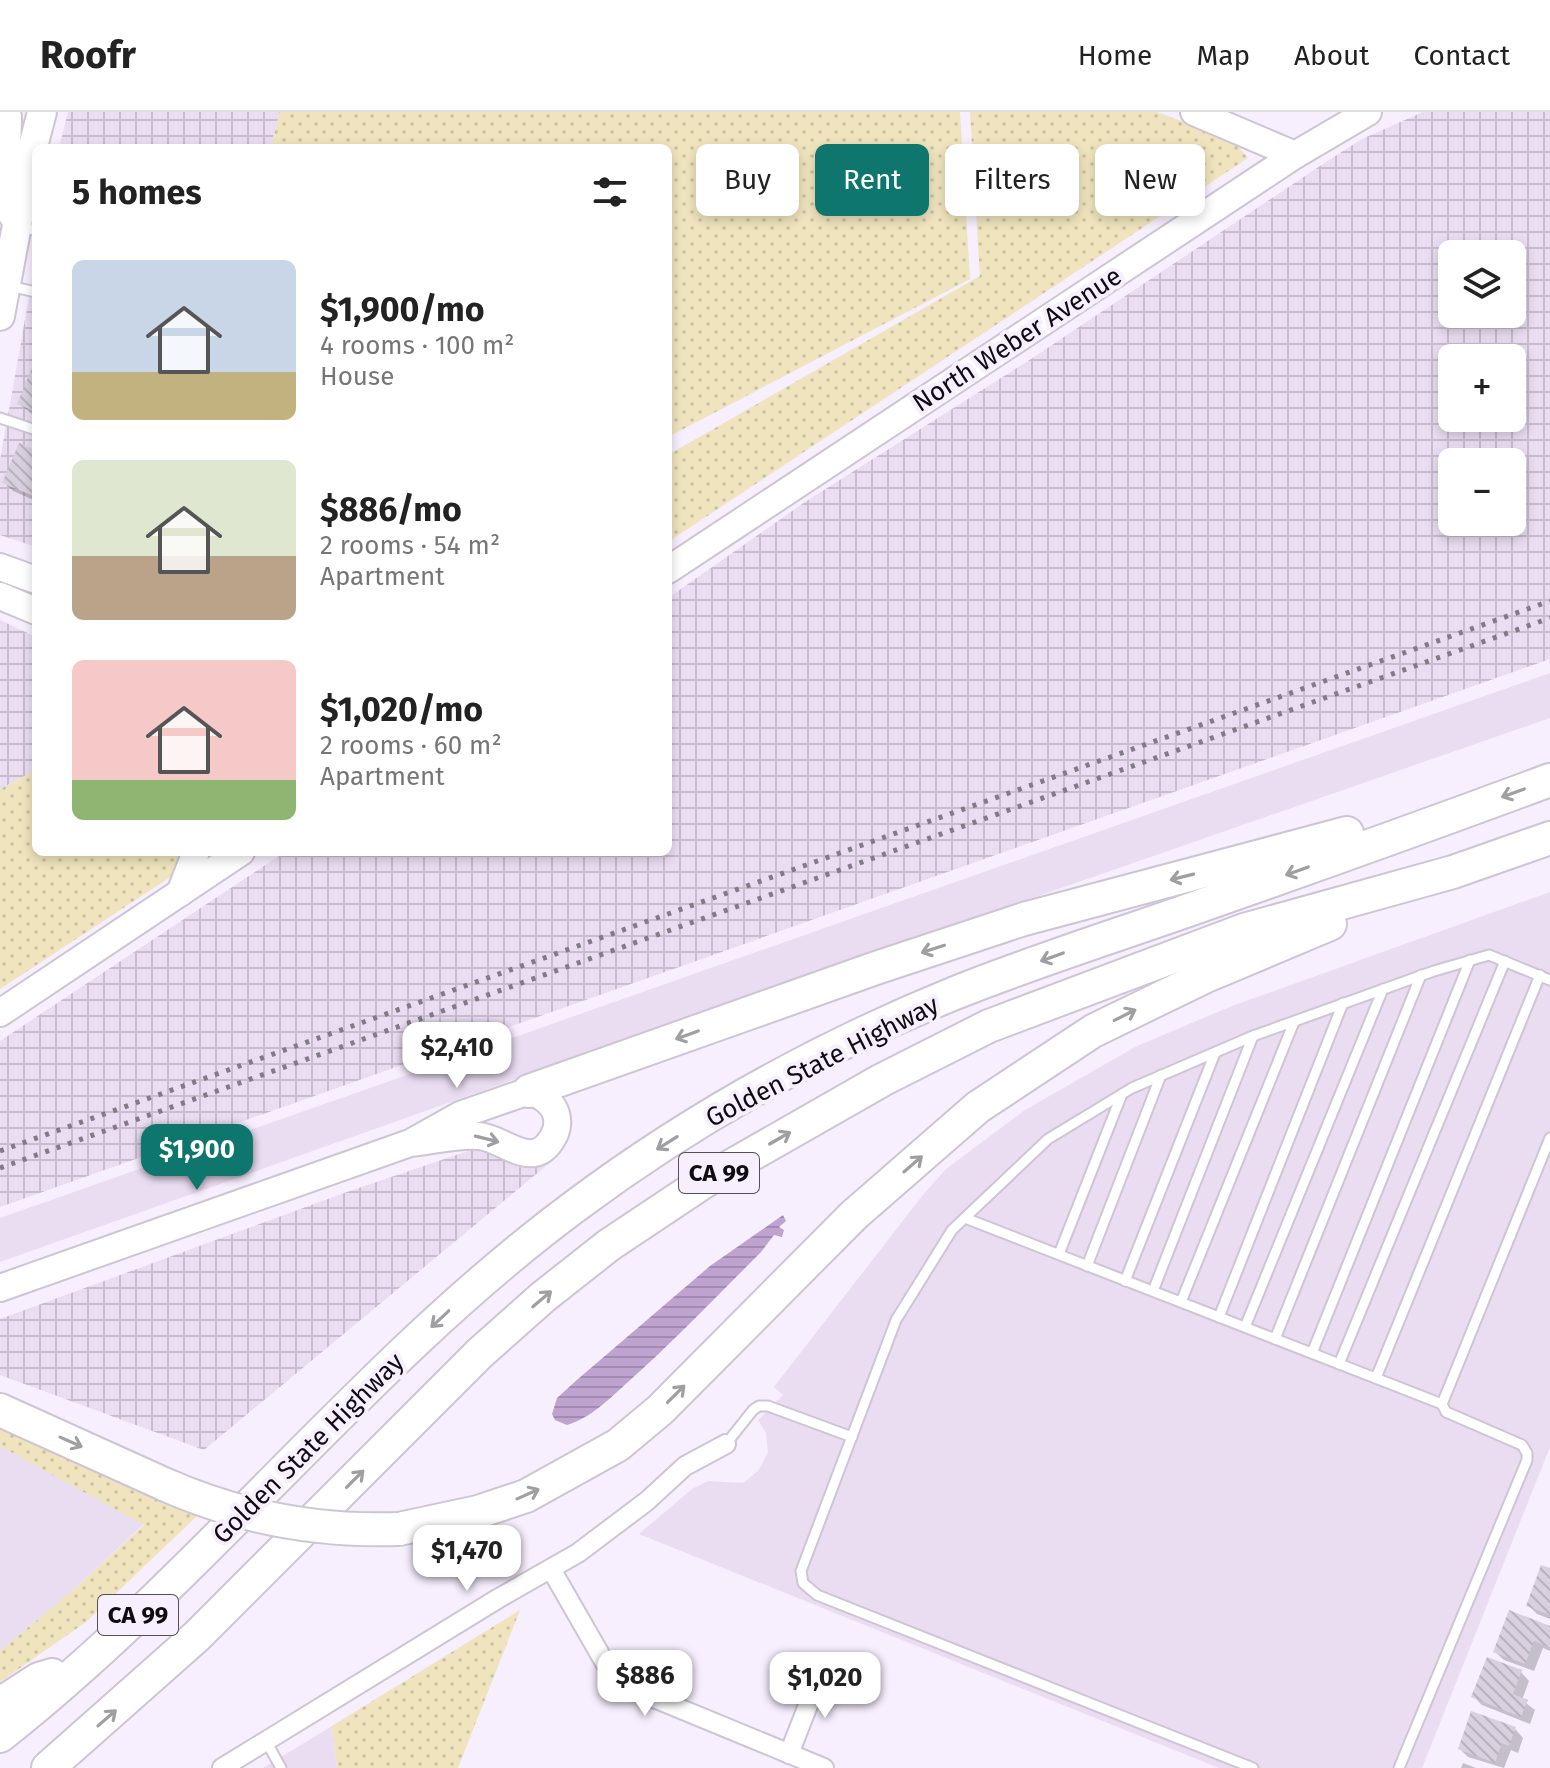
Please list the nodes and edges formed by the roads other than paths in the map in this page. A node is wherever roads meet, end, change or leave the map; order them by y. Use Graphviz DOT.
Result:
graph roads {
  1 [pos="42,112"];
  2 [pos="1194,112"];
  3 [pos="1368,112"];
  4 [pos="8,115"];
  5 [pos="38,144"];
  6 [pos="0,147"];
  7 [pos="1295,155"];
  8 [pos="32,184"];
  9 [pos="26,227"];
  10 [pos="5,285"];
  11 [pos="32,291"];
  12 [pos="0,316"];
  13 [pos="0,418"];
  14 [pos="32,429"];
  15 [pos="0,567"];
  16 [pos="672,567"];
  17 [pos="32,579"];
  18 [pos="0,596"];
  19 [pos="32,609"];
  20 [pos="1550,780"];
  21 [pos="1476,807"];
  22 [pos="1550,838"];
  23 [pos="195,856"];
  24 [pos="233,856"];
  25 [pos="1453,872"];
  26 [pos="179,895"];
  27 [pos="1470,960"];
  28 [pos="1505,961"];
  29 [pos="1421,975"];
  30 [pos="1540,975"];
  31 [pos="1550,980"];
  32 [pos="1383,989"];
  33 [pos="1343,1003"];
  34 [pos="0,1013"];
  35 [pos="1294,1022"];
  36 [pos="1253,1036"];
  37 [pos="1215,1053"];
  38 [pos="1161,1075"];
  39 [pos="529,1091"];
  40 [pos="1122,1094"];
  41 [pos="1550,1138"];
  42 [pos="410,1143"];
  43 [pos="965,1218"];
  44 [pos="1059,1254"];
  45 [pos="1087,1266"];
  46 [pos="1125,1281"];
  47 [pos="0,1288"];
  48 [pos="1153,1291"];
  49 [pos="1181,1302"];
  50 [pos="1219,1317"];
  51 [pos="1245,1327"];
  52 [pos="1275,1339"];
  53 [pos="1312,1353"];
  54 [pos="1339,1364"];
  55 [pos="1376,1378"];
  56 [pos="1442,1404"];
  57 [pos="0,1410"];
  58 [pos="852,1437"];
  59 [pos="726,1444"];
  60 [pos="551,1569"];
  61 [pos="85,1664"];
  62 [pos="821,1672"];
  63 [pos="0,1704"];
  64 [pos="0,1736"];
  65 [pos="266,1741"];
  66 [pos="789,1754"];
  67 [pos="48,1768"];
  68 [pos="222,1768"];
  69 [pos="281,1768"];
  70 [pos="824,1768"];
  71 [pos="1253,1768"];
  72 [pos="1399,1768"];
  1 -- 5 [label="main road"];
  2 -- 7 [label="main road"];
  3 -- 7 [label="main road, North Weber Avenue"];
  4 -- 6 [label="main road"];
  4 -- 9 [label="main road"];
  7 -- 16 [label="main road, North Weber Avenue"];
  8 -- 9 [label="main road"];
  9 -- 10 [label="main road"];
  10 -- 11 [label="lane"];
  10 -- 12 [label="main road"];
  13 -- 14 [label="lane"];
  15 -- 17 [label="main road"];
  18 -- 19 [label="main road"];
  20 -- 21 [label="highway, Golden State Highway / CA 99, one-way"];
  21 -- 39 [label="highway, one-way"];
  21 -- 61 [label="highway, Golden State Highway / CA 99, one-way"];
  22 -- 25 [label="highway, Golden State Highway / CA 99"];
  23 -- 26 [label="main road"];
  24 -- 26 [label="main road"];
  57 -- 25 [label="highway, one-way, bridge"];
  67 -- 25 [label="highway, Golden State Highway / CA 99, one-way"];
  26 -- 34 [label="main road"];
  27 -- 28 [label="lane"];
  27 -- 29 [label="lane"];
  27 -- 53 [label="lane"];
  28 -- 30 [label="lane"];
  28 -- 54 [label="lane"];
  29 -- 32 [label="lane"];
  29 -- 52 [label="lane"];
  30 -- 31 [label="lane"];
  30 -- 55 [label="lane"];
  32 -- 33 [label="lane"];
  32 -- 51 [label="lane"];
  33 -- 35 [label="lane"];
  33 -- 50 [label="lane"];
  35 -- 36 [label="lane"];
  35 -- 49 [label="lane"];
  36 -- 37 [label="lane"];
  36 -- 48 [label="lane"];
  37 -- 38 [label="lane"];
  37 -- 46 [label="lane"];
  38 -- 40 [label="lane"];
  38 -- 45 [label="lane"];
  39 -- 42 [label="main road"];
  42 -- 39 [label="main road, one-way"];
  40 -- 43 [label="lane"];
  40 -- 44 [label="lane"];
  41 -- 56 [label="lane"];
  42 -- 47 [label="main road"];
  43 -- 44 [label="lane"];
  43 -- 58 [label="lane"];
  44 -- 45 [label="lane"];
  45 -- 46 [label="lane"];
  46 -- 48 [label="lane"];
  48 -- 49 [label="lane"];
  49 -- 50 [label="lane"];
  50 -- 51 [label="lane"];
  51 -- 52 [label="lane"];
  52 -- 53 [label="lane"];
  53 -- 54 [label="lane"];
  54 -- 55 [label="lane"];
  55 -- 56 [label="lane"];
  56 -- 72 [label="lane"];
  58 -- 59 [label="lane"];
  58 -- 71 [label="lane"];
  59 -- 60 [label="street"];
  60 -- 65 [label="street"];
  60 -- 66 [label="street"];
  61 -- 63 [label="highway"];
  61 -- 64 [label="highway, Golden State Highway / CA 99"];
  62 -- 66 [label="street"];
  65 -- 68 [label="street"];
  65 -- 69 [label="lane"];
  66 -- 70 [label="street"];
}
